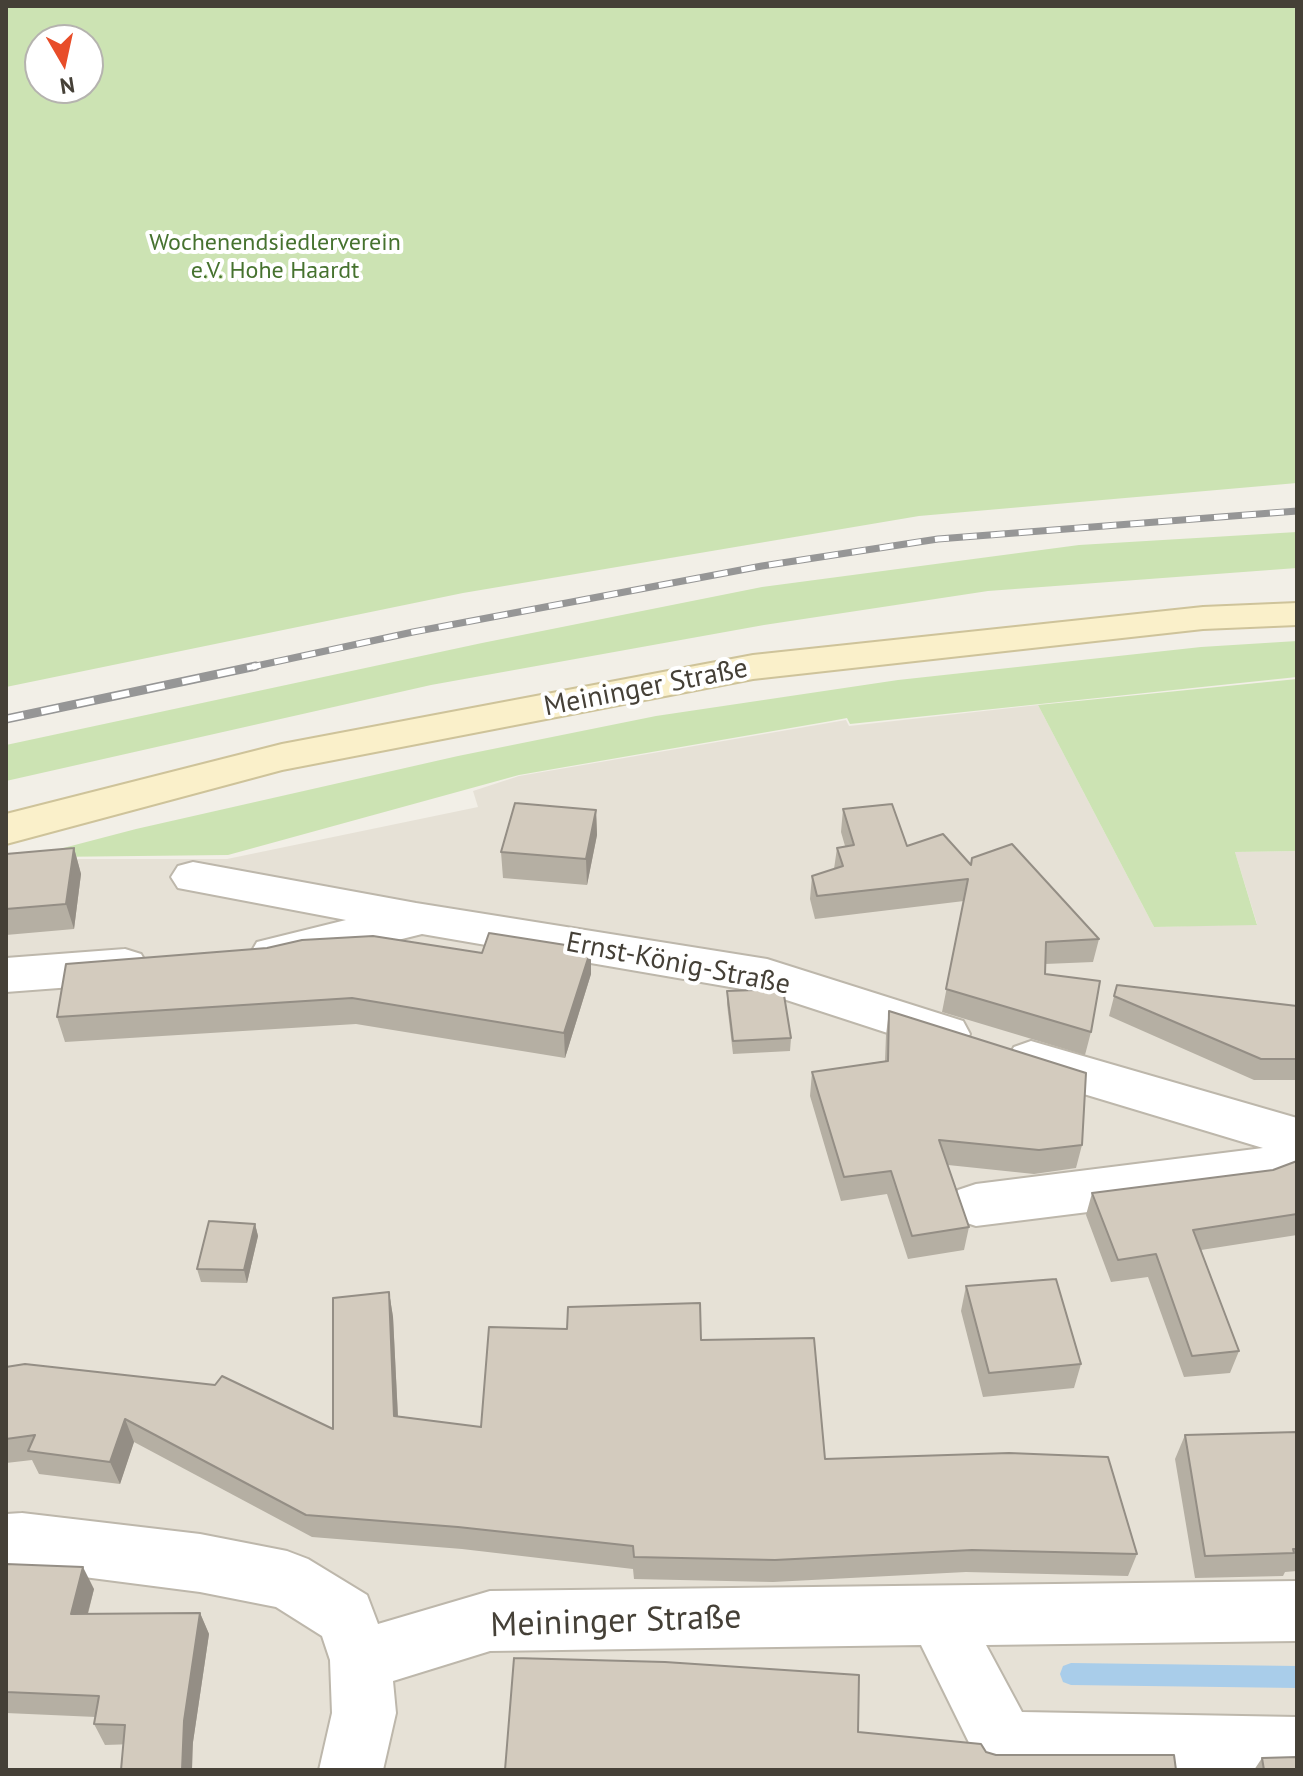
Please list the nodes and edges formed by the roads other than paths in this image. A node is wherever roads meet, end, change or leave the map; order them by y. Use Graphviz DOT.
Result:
graph roads {
  1 [pos="1297,614"];
  2 [pos="6,829"];
  3 [pos="193,877"];
  4 [pos="422,918"];
  5 [pos="225,958"];
  6 [pos="162,963"];
  7 [pos="6,975"];
  8 [pos="1297,1138"];
  9 [pos="1297,1155"];
  10 [pos="976,1205"];
  11 [pos="6,1542"];
  12 [pos="1297,1611"];
  13 [pos="938,1616"];
  14 [pos="361,1660"];
  15 [pos="1297,1749"];
  16 [pos="351,1770"];
  1 -- 2 [label="main road, Meininger Straße"];
  3 -- 4 [label="street, Ernst-König-Straße"];
  4 -- 5 [label="street, Ernst-König-Straße"];
  4 -- 8 [label="street, Ernst-König-Straße"];
  6 -- 7 [label="street"];
  9 -- 10 [label="street"];
  11 -- 14 [label="street"];
  12 -- 13 [label="street, Meininger Straße"];
  13 -- 14 [label="street, Meininger Straße"];
  13 -- 15 [label="street"];
  14 -- 16 [label="street"];
}
